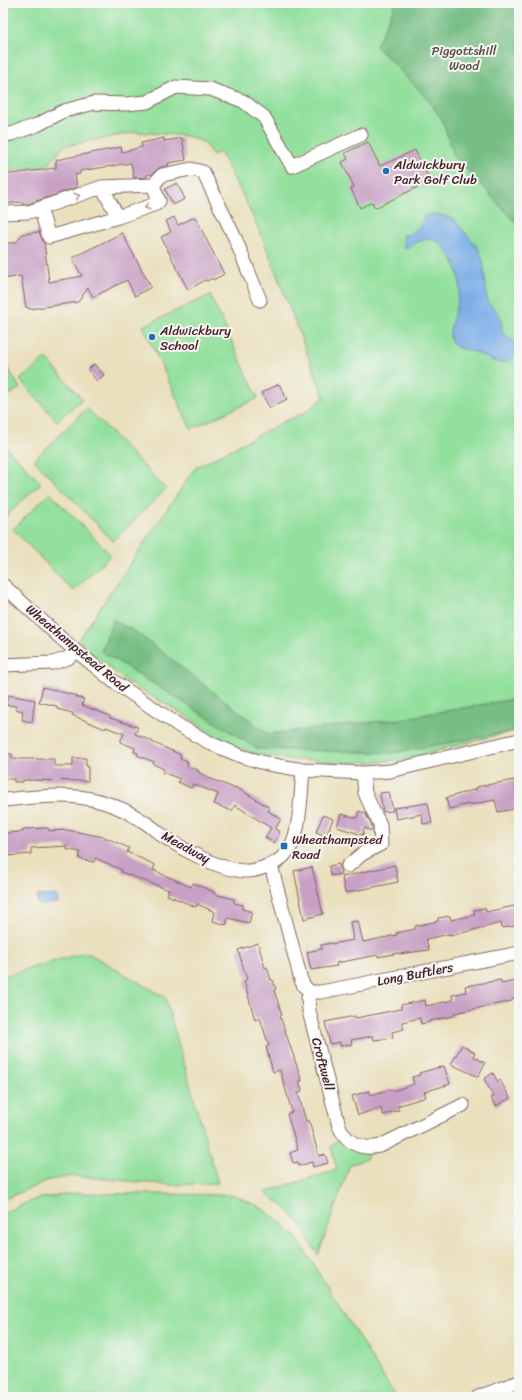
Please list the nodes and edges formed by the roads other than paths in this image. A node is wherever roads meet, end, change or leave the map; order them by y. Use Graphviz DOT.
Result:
graph roads {
  1 [pos="361,135"];
  2 [pos="3,136"];
  3 [pos="153,186"];
  4 [pos="102,187"];
  5 [pos="40,208"];
  6 [pos="3,212"];
  7 [pos="118,217"];
  8 [pos="260,300"];
  9 [pos="3,585"];
  10 [pos="76,651"];
  11 [pos="3,665"];
  12 [pos="519,740"];
  13 [pos="303,770"];
  14 [pos="363,773"];
  15 [pos="3,800"];
  16 [pos="270,865"];
  17 [pos="348,866"];
  18 [pos="519,953"];
  19 [pos="310,992"];
  20 [pos="463,1106"];
  21 [pos="519,1382"];
  22 [pos="478,1397"];
  1 -- 2 [label="street"];
  3 -- 4 [label="street"];
  3 -- 7 [label="street, one-way"];
  3 -- 8 [label="street"];
  5 -- 4 [label="street, one-way"];
  4 -- 7 [label="street"];
  5 -- 6 [label="street"];
  5 -- 7 [label="street"];
  9 -- 10 [label="street, Wheathampstead Road"];
  10 -- 11 [label="street"];
  10 -- 13 [label="street, Wheathampstead Road"];
  12 -- 14 [label="street, Wheathampstead Road"];
  13 -- 14 [label="street, Wheathampstead Road"];
  13 -- 16 [label="street, Meadway"];
  14 -- 17 [label="street"];
  15 -- 16 [label="street, Meadway"];
  16 -- 19 [label="street"];
  18 -- 19 [label="street, Long Buftlers"];
  19 -- 20 [label="street, Croftwell"];
  21 -- 22 [label="street"];
}
